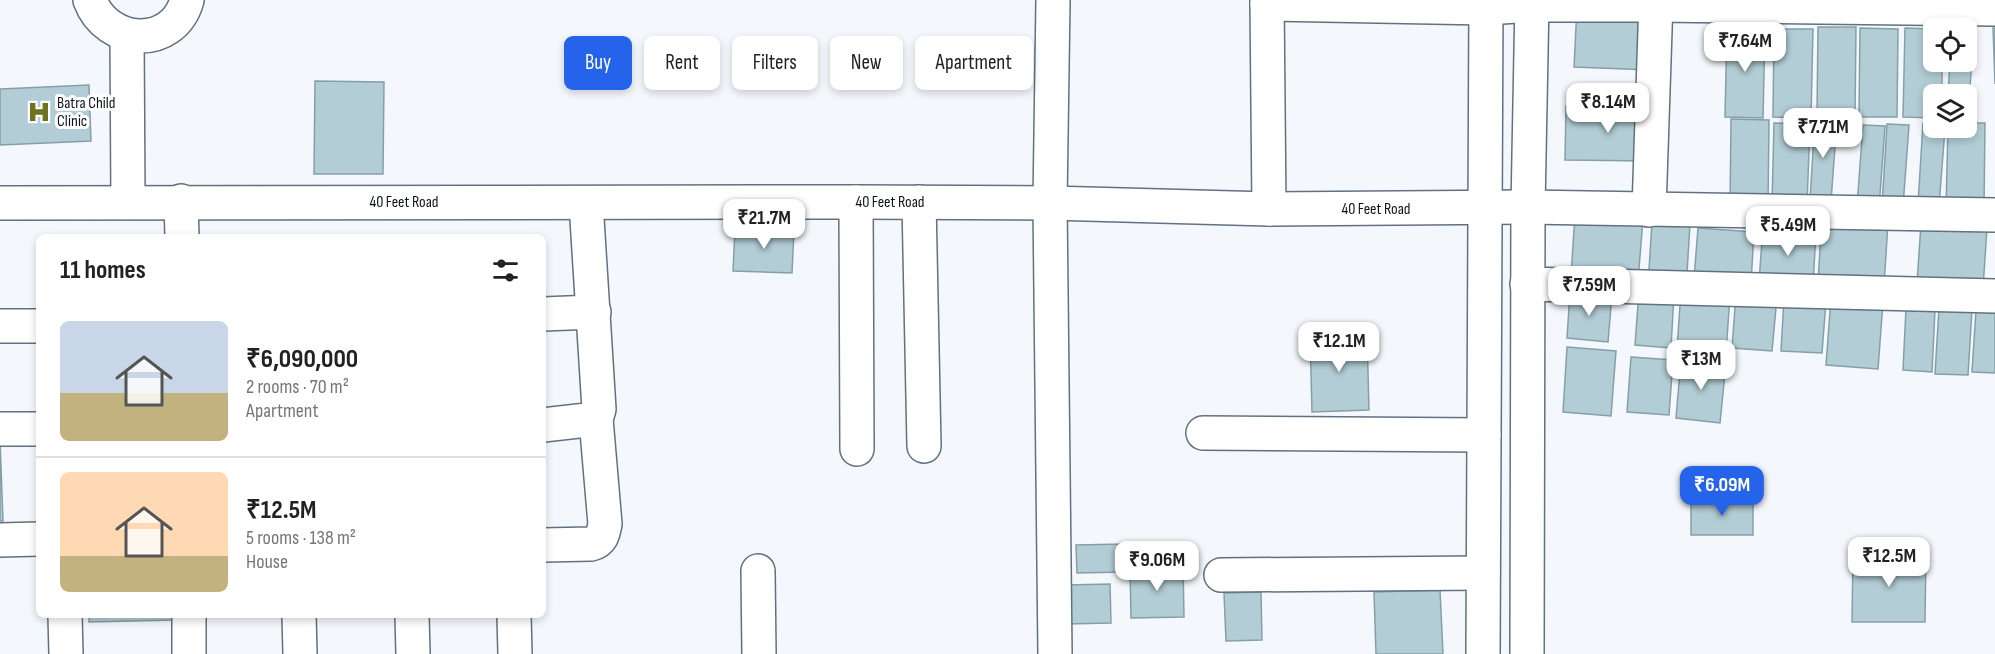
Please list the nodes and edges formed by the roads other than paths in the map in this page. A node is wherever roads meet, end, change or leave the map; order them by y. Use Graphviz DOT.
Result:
graph roads {
  1 [pos="90,0"];
  2 [pos="187,0"];
  3 [pos="1053,0"];
  4 [pos="1267,2"];
  5 [pos="1656,2"];
  6 [pos="1532,3"];
  7 [pos="1486,4"];
  8 [pos="1995,9"];
  9 [pos="127,35"];
  10 [pos="181,201"];
  11 [pos="128,202"];
  12 [pos="586,202"];
  13 [pos="856,202"];
  14 [pos="919,202"];
  15 [pos="0,203"];
  16 [pos="1050,203"];
  17 [pos="1528,207"];
  18 [pos="1269,209"];
  19 [pos="1483,209"];
  20 [pos="1649,210"];
  21 [pos="1995,214"];
  22 [pos="182,234"];
  23 [pos="1527,284"];
  24 [pos="1995,296"];
  25 [pos="594,312"];
  26 [pos="546,314"];
  27 [pos="0,326"];
  28 [pos="36,326"];
  29 [pos="596,419"];
  30 [pos="546,425"];
  31 [pos="0,429"];
  32 [pos="36,429"];
  33 [pos="1203,433"];
  34 [pos="1484,435"];
  35 [pos="924,446"];
  36 [pos="857,449"];
  37 [pos="36,539"];
  38 [pos="0,540"];
  39 [pos="546,545"];
  40 [pos="758,572"];
  41 [pos="1483,573"];
  42 [pos="1221,575"];
  43 [pos="65,618"];
  44 [pos="189,618"];
  45 [pos="299,618"];
  46 [pos="412,618"];
  47 [pos="514,618"];
  48 [pos="66,654"];
  49 [pos="189,654"];
  50 [pos="300,654"];
  51 [pos="413,654"];
  52 [pos="515,654"];
  53 [pos="759,654"];
  54 [pos="1055,654"];
  55 [pos="1483,654"];
  56 [pos="1527,654"];
  1 -- 9 [label="street"];
  2 -- 9 [label="street"];
  3 -- 16 [label="street"];
  4 -- 7 [label="street"];
  4 -- 18 [label="street"];
  5 -- 6 [label="street"];
  5 -- 8 [label="street"];
  5 -- 20 [label="street"];
  6 -- 7 [label="street"];
  6 -- 17 [label="street"];
  7 -- 19 [label="street"];
  9 -- 11 [label="street"];
  10 -- 11 [label="street, 40 Feet Road"];
  10 -- 12 [label="street, 40 Feet Road"];
  10 -- 22 [label="street"];
  11 -- 15 [label="street, 40 Feet Road"];
  12 -- 13 [label="street, 40 Feet Road"];
  12 -- 25 [label="street"];
  13 -- 14 [label="street, 40 Feet Road"];
  13 -- 36 [label="street"];
  14 -- 16 [label="street, 40 Feet Road"];
  14 -- 35 [label="street"];
  16 -- 18 [label="street, 40 Feet Road"];
  16 -- 54 [label="street"];
  17 -- 19 [label="street, 40 Feet Road"];
  17 -- 20 [label="street, 40 Feet Road"];
  17 -- 23 [label="street"];
  18 -- 19 [label="street, 40 Feet Road"];
  19 -- 34 [label="street"];
  20 -- 21 [label="street, 40 Feet Road"];
  23 -- 24 [label="street"];
  23 -- 56 [label="street"];
  25 -- 26 [label="street"];
  25 -- 29 [label="street"];
  27 -- 28 [label="street"];
  29 -- 30 [label="street"];
  29 -- 39 [label="street"];
  31 -- 32 [label="street"];
  33 -- 34 [label="street"];
  34 -- 41 [label="street"];
  37 -- 38 [label="street"];
  40 -- 53 [label="street"];
  41 -- 42 [label="street"];
  41 -- 55 [label="street"];
  43 -- 48 [label="street"];
  44 -- 49 [label="street"];
  45 -- 50 [label="street"];
  46 -- 51 [label="street"];
  47 -- 52 [label="street"];
}
